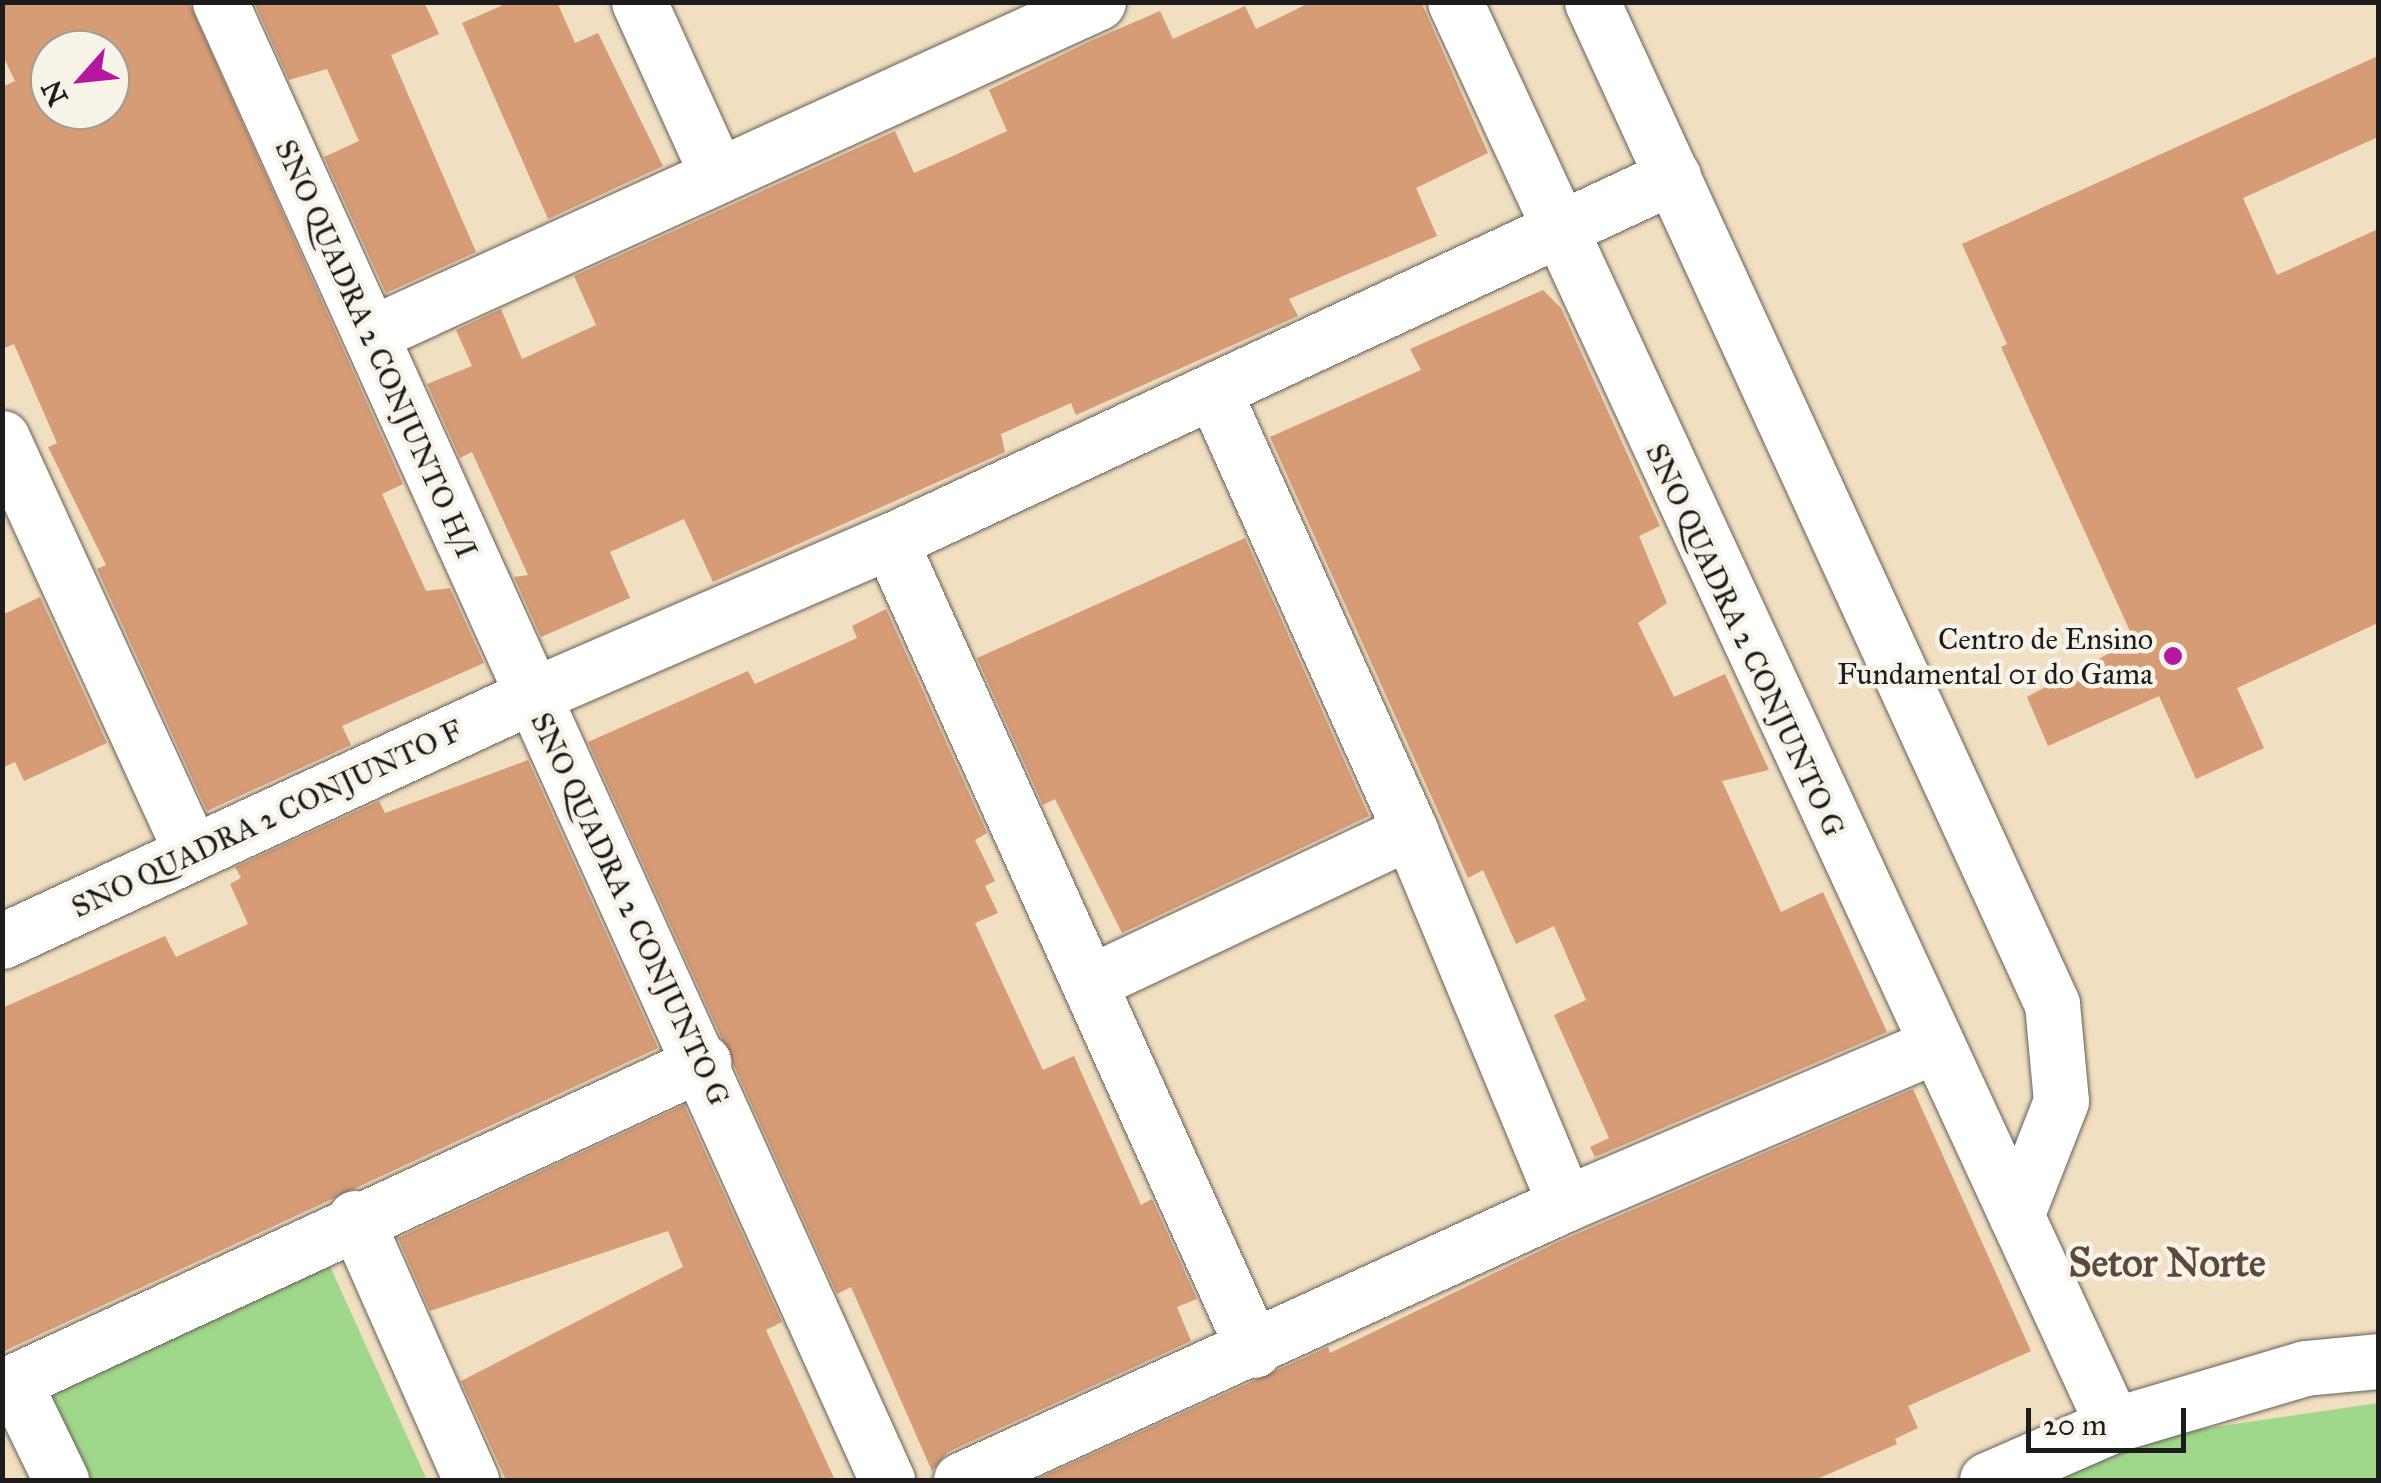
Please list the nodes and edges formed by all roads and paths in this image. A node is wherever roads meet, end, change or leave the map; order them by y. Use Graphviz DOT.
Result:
graph roads {
  1 [pos="220,2"];
  2 [pos="640,2"];
  3 [pos="1455,2"];
  4 [pos="1592,2"];
  5 [pos="1064,10"];
  6 [pos="717,174"];
  7 [pos="1674,176"];
  8 [pos="1557,233"];
  9 [pos="371,334"];
  10 [pos="1214,392"];
  11 [pos="2,438"];
  12 [pos="890,541"];
  13 [pos="531,696"];
  14 [pos="1410,831"];
  15 [pos="192,854"];
  16 [pos="2,941"];
  17 [pos="1093,982"];
  18 [pos="1933,1046"];
  19 [pos="703,1062"];
  20 [pos="1565,1204"];
  21 [pos="2016,1216"];
  22 [pos="355,1218"];
  23 [pos="1254,1350"];
  24 [pos="2378,1361"];
  25 [pos="8,1385"];
  26 [pos="2113,1425"];
  27 [pos="60,1480"];
  28 [pos="471,1480"];
  29 [pos="887,1480"];
  30 [pos="960,1480"];
  31 [pos="1986,1480"];
  1 -- 9 [label="street, SNO QUADRA 2 CONJUNTO H/I"];
  2 -- 6 [label="street"];
  3 -- 8 [label="street"];
  4 -- 7 [label="street"];
  5 -- 6 [label="street"];
  6 -- 9 [label="street"];
  7 -- 8 [label="street, SNO QUADRA 2 CONJUNTO G"];
  7 -- 21 [label="street"];
  8 -- 10 [label="street, SNO QUADRA 2 CONJUNTO G"];
  8 -- 18 [label="street, SNO QUADRA 2 CONJUNTO G"];
  9 -- 13 [label="street, SNO QUADRA 2 CONJUNTO H/I"];
  10 -- 12 [label="street, SNO QUADRA 2 CONJUNTO G"];
  10 -- 14 [label="street"];
  11 -- 15 [label="street"];
  12 -- 13 [label="street, SNO QUADRA 2 CONJUNTO G"];
  12 -- 17 [label="street"];
  13 -- 15 [label="street, SNO QUADRA 2 CONJUNTO F"];
  13 -- 19 [label="street, SNO QUADRA 2 CONJUNTO G"];
  14 -- 17 [label="street"];
  14 -- 20 [label="street"];
  15 -- 16 [label="street, SNO QUADRA 2 CONJUNTO F"];
  17 -- 23 [label="street"];
  18 -- 20 [label="street"];
  18 -- 21 [label="street, SNO QUADRA 2 CONJUNTO G"];
  19 -- 22 [label="street"];
  19 -- 29 [label="street, SNO QUADRA 2 CONJUNTO G"];
  20 -- 23 [label="street"];
  21 -- 26 [label="street, SNO QUADRA 2 CONJUNTO G"];
  22 -- 25 [label="street"];
  22 -- 28 [label="street"];
  23 -- 30 [label="street"];
  24 -- 26 [label="street"];
  25 -- 27 [label="street"];
  26 -- 31 [label="street"];
}
